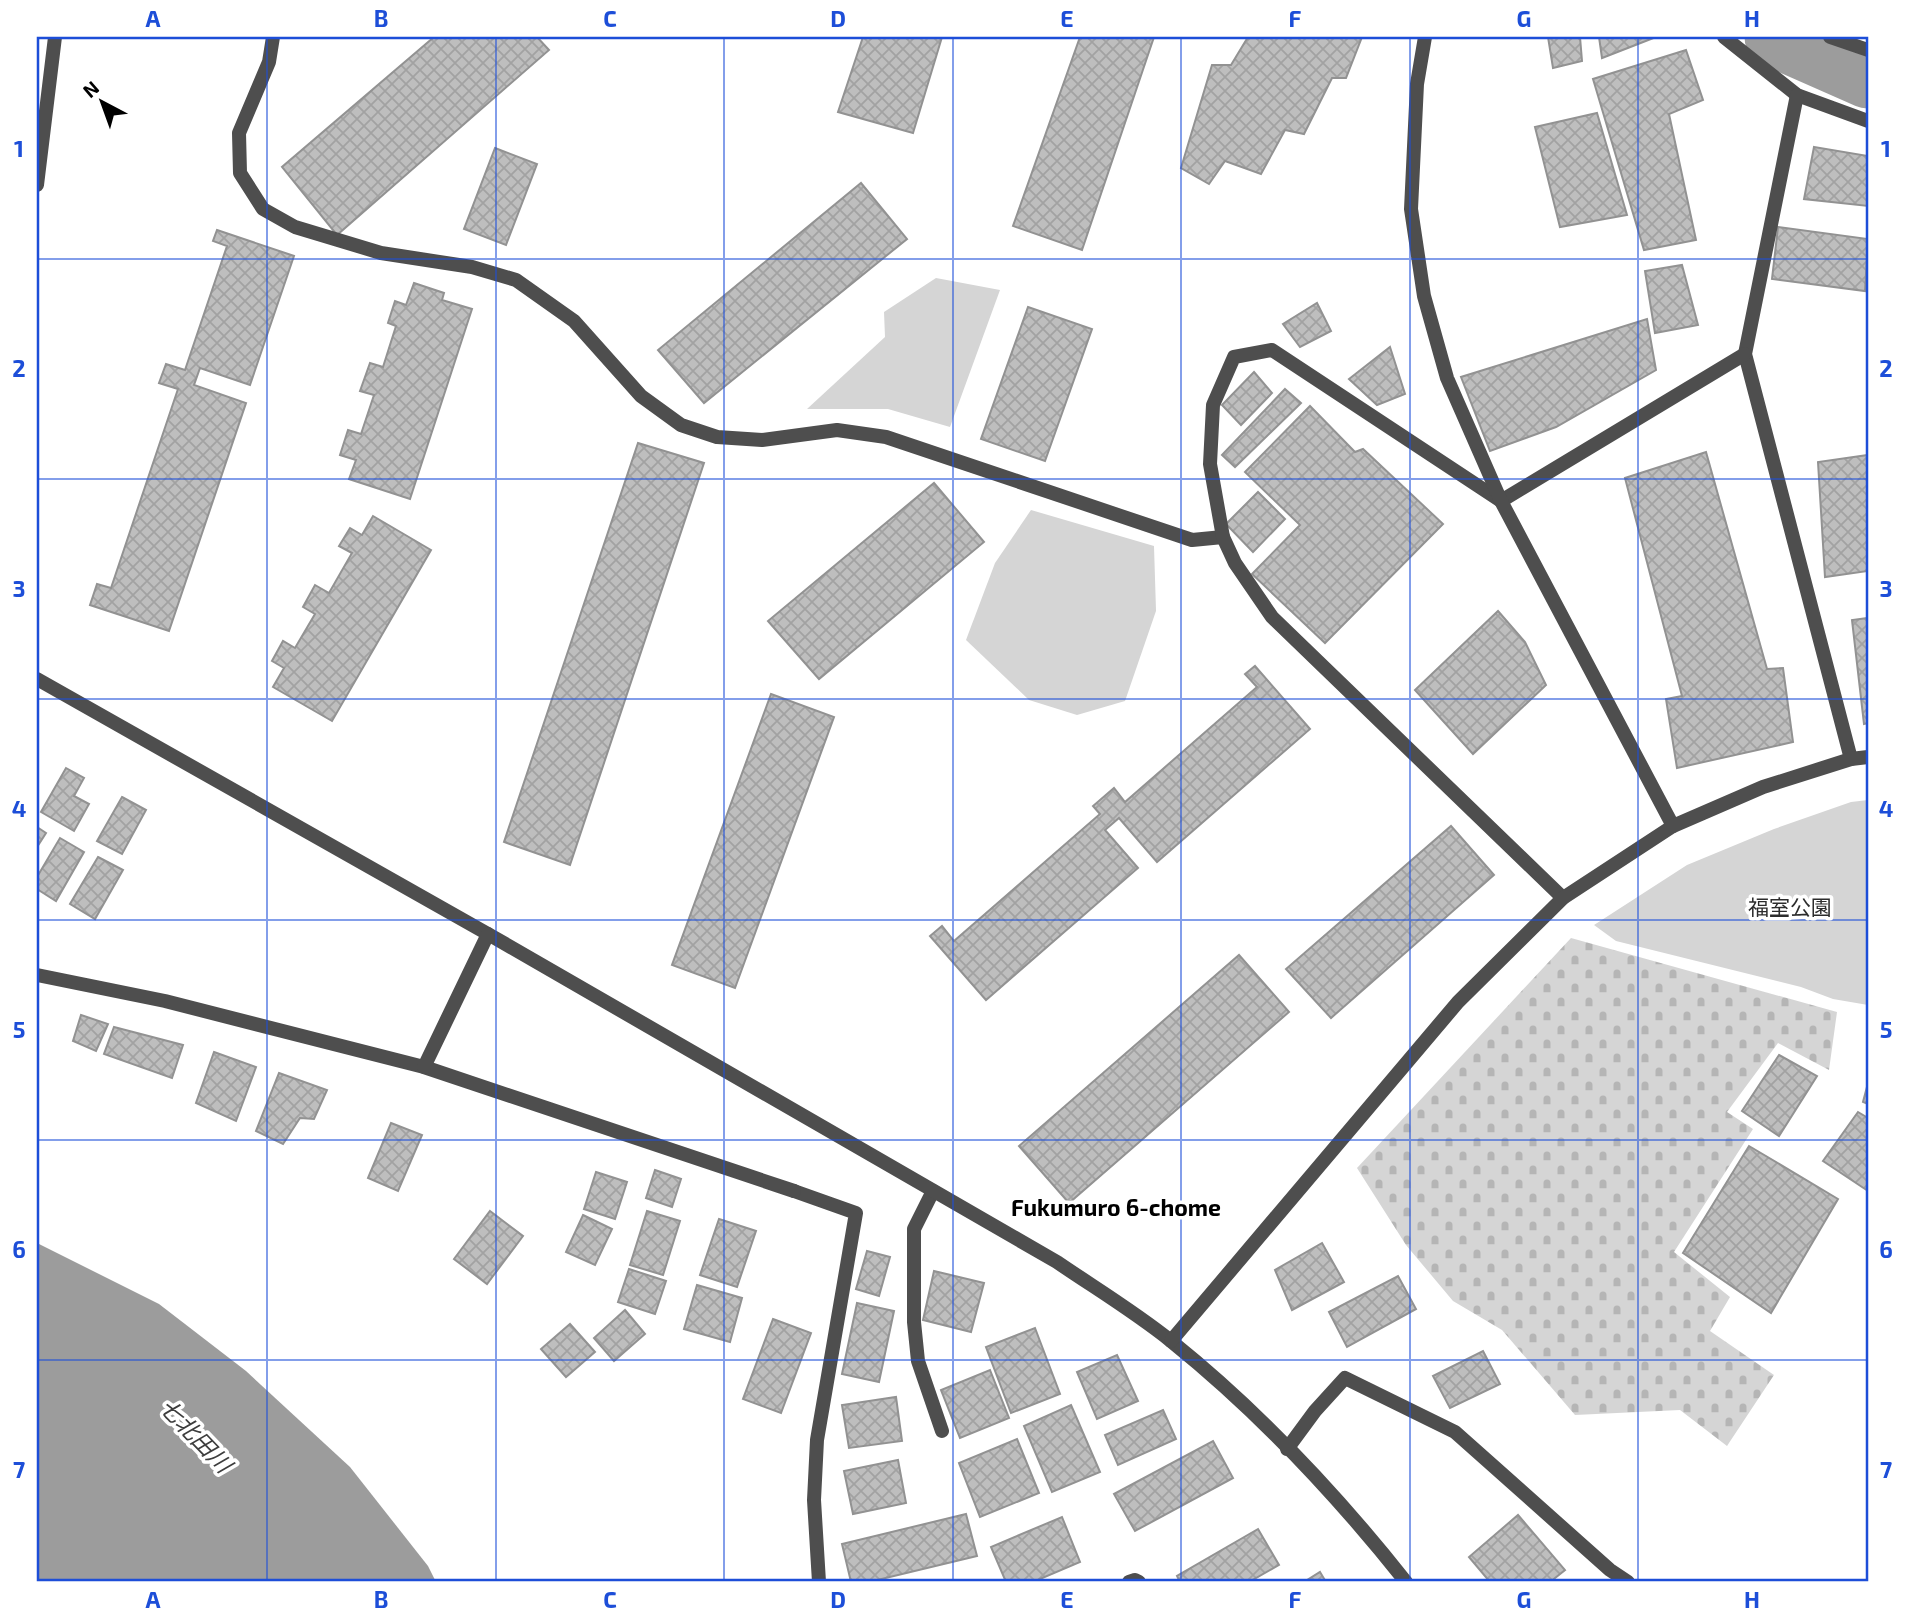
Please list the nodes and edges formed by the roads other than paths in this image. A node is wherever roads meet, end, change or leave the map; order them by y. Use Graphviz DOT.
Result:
graph roads {
  1 [pos="55,37"];
  2 [pos="273,37"];
  3 [pos="1424,37"];
  4 [pos="1724,37"];
  5 [pos="1830,37"];
  6 [pos="1868,50"];
  7 [pos="1797,95"];
  8 [pos="1868,121"];
  9 [pos="37,185"];
  10 [pos="1745,354"];
  11 [pos="1501,501"];
  12 [pos="1223,537"];
  13 [pos="37,679"];
  14 [pos="1868,757"];
  15 [pos="1851,759"];
  16 [pos="1673,826"];
  17 [pos="1563,898"];
  18 [pos="488,934"];
  19 [pos="37,975"];
  20 [pos="424,1067"];
  21 [pos="933,1191"];
  22 [pos="1171,1341"];
  23 [pos="942,1431"];
  24 [pos="1287,1449"];
  25 [pos="819,1582"];
  26 [pos="1129,1582"];
  27 [pos="1139,1582"];
  28 [pos="1406,1582"];
  29 [pos="1628,1582"];
  1 -- 9 [label="street"];
  2 -- 12 [label="street"];
  3 -- 11 [label="street"];
  4 -- 7 [label="street"];
  5 -- 6 [label="street"];
  7 -- 8 [label="street"];
  7 -- 10 [label="street"];
  10 -- 11 [label="street"];
  10 -- 15 [label="street"];
  11 -- 12 [label="street"];
  11 -- 16 [label="street"];
  12 -- 17 [label="street"];
  13 -- 18 [label="street"];
  14 -- 15 [label="street"];
  15 -- 16 [label="street"];
  16 -- 17 [label="street"];
  17 -- 22 [label="street"];
  18 -- 20 [label="street"];
  18 -- 21 [label="street"];
  19 -- 20 [label="street"];
  20 -- 25 [label="street"];
  21 -- 22 [label="street"];
  21 -- 23 [label="street"];
  22 -- 24 [label="street"];
  24 -- 28 [label="street"];
  24 -- 29 [label="street"];
  26 -- 27 [label="street"];
}
